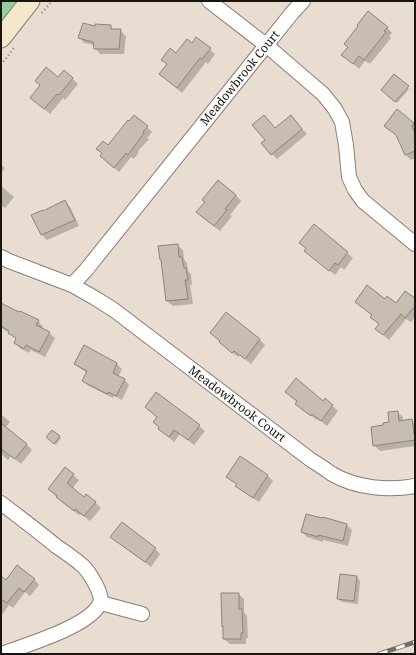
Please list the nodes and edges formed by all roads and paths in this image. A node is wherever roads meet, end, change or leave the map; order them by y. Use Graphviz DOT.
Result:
graph roads {
  1 [pos="30,1"];
  2 [pos="209,1"];
  3 [pos="303,1"];
  4 [pos="1,38"];
  5 [pos="266,45"];
  6 [pos="415,244"];
  7 [pos="1,257"];
  8 [pos="72,286"];
  9 [pos="415,486"];
  10 [pos="1,503"];
  11 [pos="101,603"];
  12 [pos="142,614"];
  13 [pos="2,654"];
  1 -- 4 [label="main road"];
  2 -- 5 [label="street"];
  3 -- 5 [label="street, Meadowbrook Court"];
  5 -- 6 [label="street"];
  5 -- 8 [label="street, Meadowbrook Court"];
  7 -- 8 [label="street, Meadowbrook Court"];
  8 -- 9 [label="street, Meadowbrook Court"];
  10 -- 11 [label="street"];
  11 -- 12 [label="street"];
  11 -- 13 [label="street"];
}
